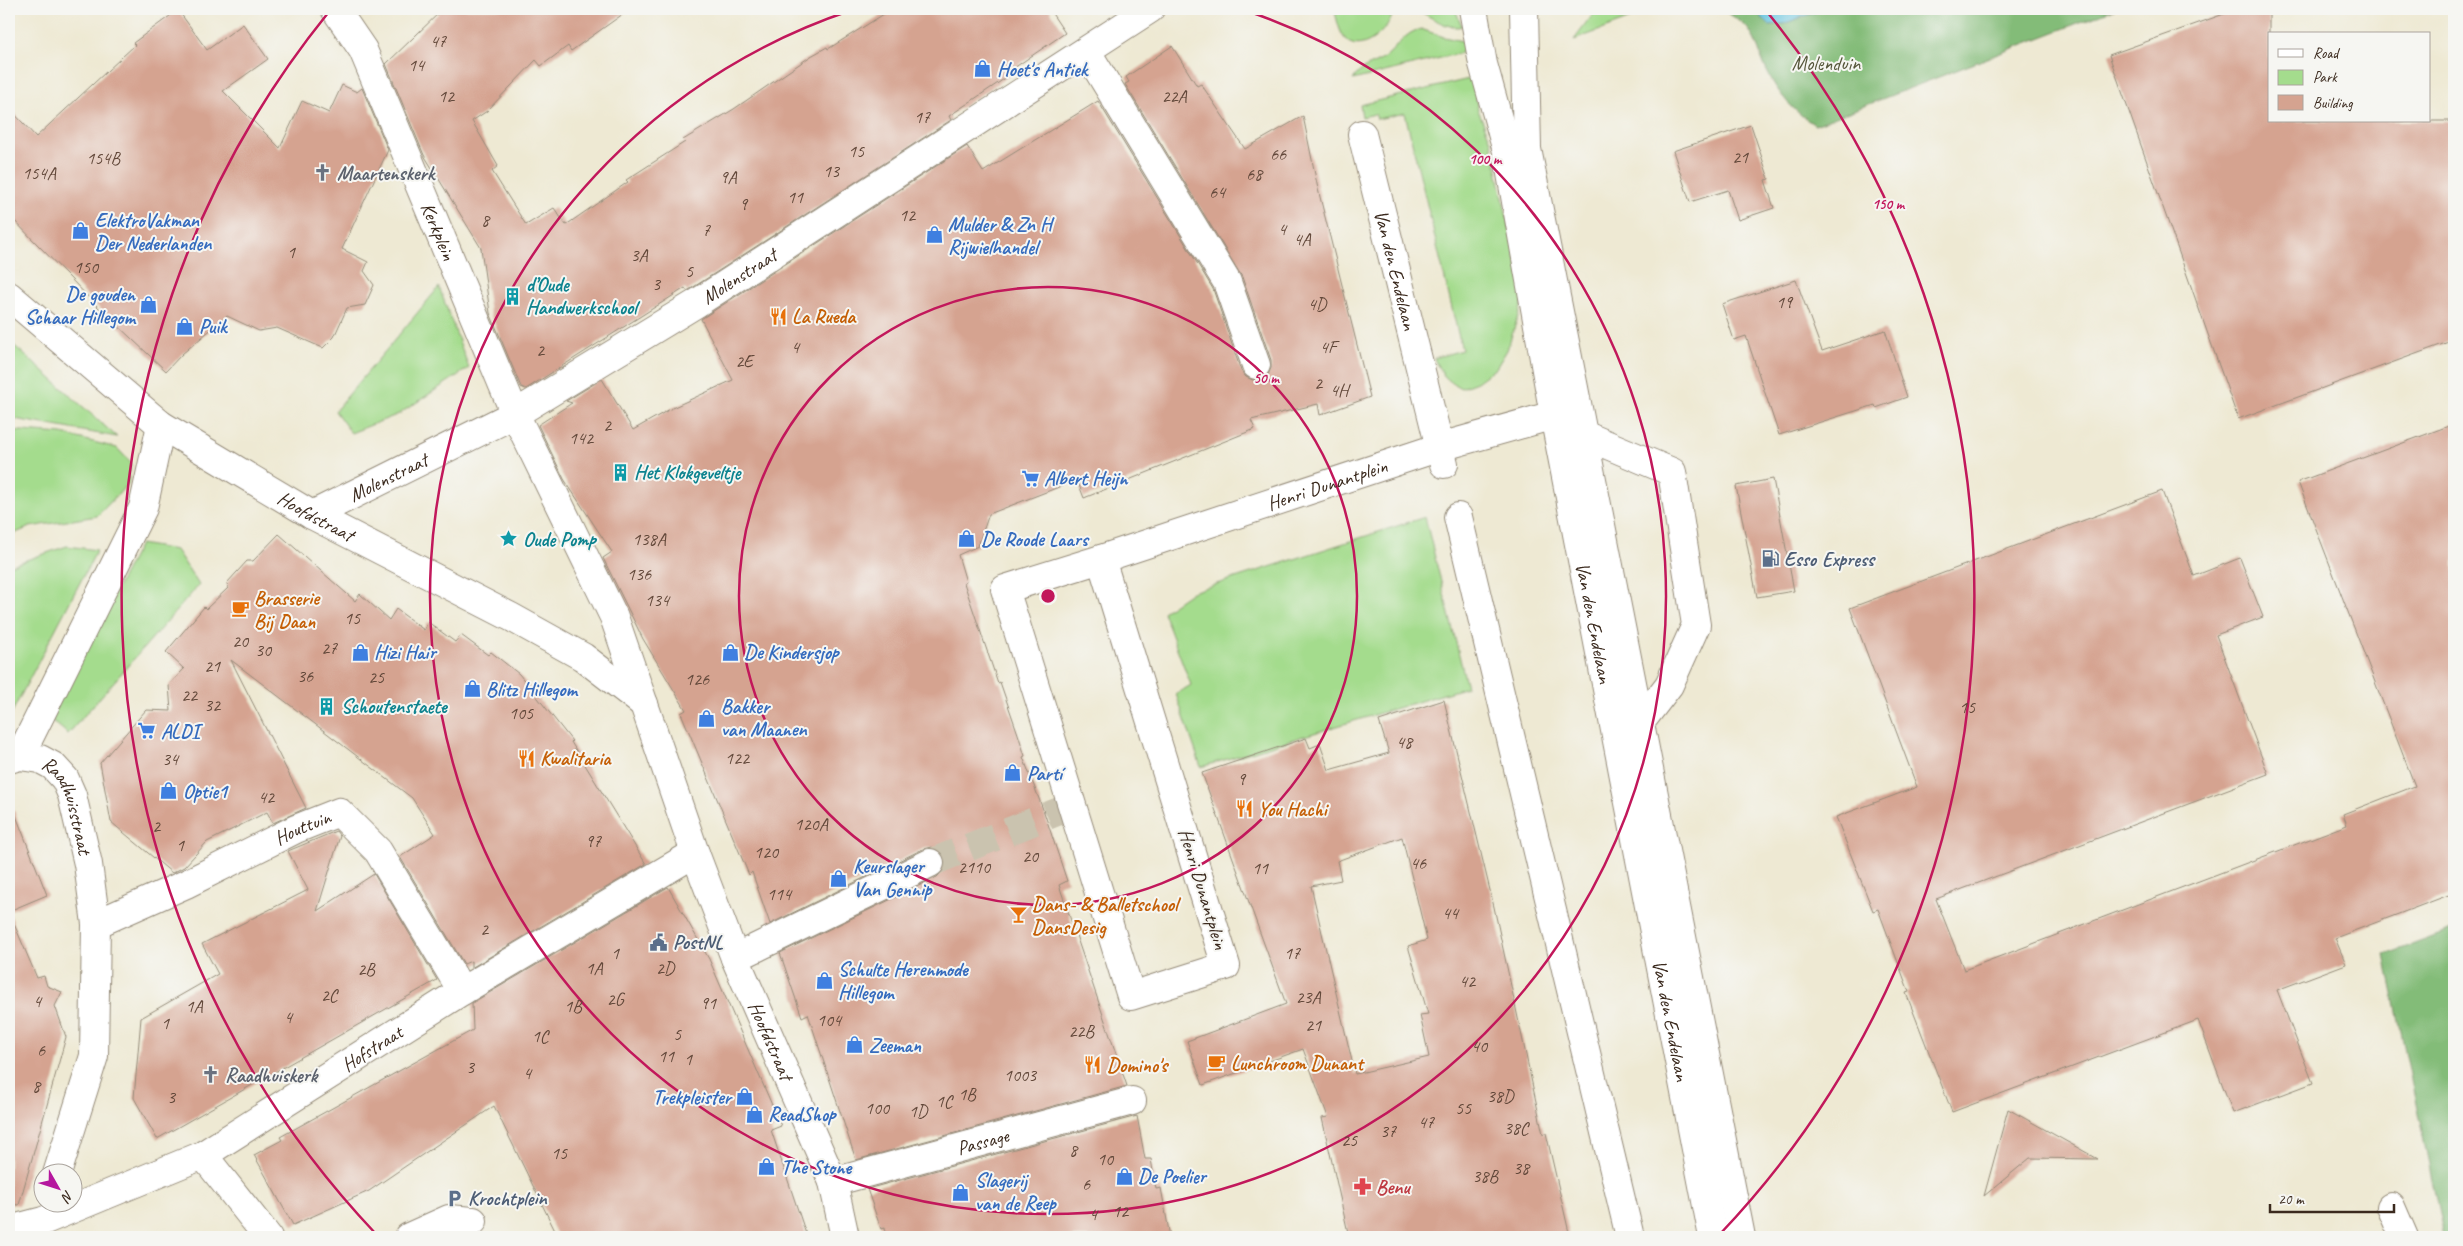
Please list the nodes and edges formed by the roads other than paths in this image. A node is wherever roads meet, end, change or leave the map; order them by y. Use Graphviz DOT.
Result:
graph roads {
  1 [pos="335,9"];
  2 [pos="1150,9"];
  3 [pos="1473,9"];
  4 [pos="1524,9"];
  5 [pos="1087,52"];
  6 [pos="1362,134"];
  7 [pos="9,296"];
  8 [pos="1256,365"];
  9 [pos="515,414"];
  10 [pos="1554,415"];
  11 [pos="161,426"];
  12 [pos="1584,435"];
  13 [pos="1442,455"];
  14 [pos="312,515"];
  15 [pos="1458,517"];
  16 [pos="1101,560"];
  17 [pos="644,704"];
  18 [pos="1639,724"];
  19 [pos="14,757"];
  20 [pos="695,853"];
  21 [pos="930,863"];
  22 [pos="96,924"];
  23 [pos="735,958"];
  24 [pos="462,991"];
  25 [pos="1132,1101"];
  26 [pos="203,1155"];
  27 [pos="61,1164"];
  28 [pos="833,1182"];
  29 [pos="2391,1207"];
  30 [pos="46,1221"];
  31 [pos="473,1221"];
  32 [pos="9,1230"];
  33 [pos="268,1237"];
  34 [pos="409,1237"];
  35 [pos="845,1237"];
  36 [pos="1630,1237"];
  37 [pos="1712,1237"];
  38 [pos="1740,1237"];
  39 [pos="2404,1237"];
  1 -- 9 [label="street, Kerkplein"];
  2 -- 5 [label="street, Molenstraat"];
  3 -- 10 [label="street, Van den Endelaan"];
  4 -- 12 [label="street, Van den Endelaan"];
  5 -- 8 [label="street"];
  5 -- 9 [label="street, Molenstraat"];
  6 -- 13 [label="street, Van den Endelaan"];
  7 -- 11 [label="street, Hoofdstraat"];
  9 -- 14 [label="street, Molenstraat"];
  9 -- 17 [label="street, Hoofdstraat"];
  10 -- 13 [label="street, Henri Dunantplein"];
  10 -- 37 [label="street, Van den Endelaan"];
  11 -- 14 [label="street, Hoofdstraat"];
  11 -- 19 [label="street, Raadhuisstraat"];
  12 -- 18 [label="street, Van den Endelaan"];
  12 -- 18 [label="street"];
  13 -- 16 [label="street, Henri Dunantplein"];
  14 -- 17 [label="street, Hoofdstraat"];
  15 -- 36 [label="street"];
  16 -- 16 [label="street, Henri Dunantplein"];
  17 -- 20 [label="street, Hoofdstraat"];
  18 -- 38 [label="street, Van den Endelaan"];
  19 -- 22 [label="street, Raadhuisstraat"];
  20 -- 23 [label="street, Hoofdstraat"];
  20 -- 24 [label="street, Hofstraat"];
  21 -- 23 [label="street"];
  22 -- 24 [label="street, Houttuin"];
  22 -- 27 [label="street, Raadhuisstraat"];
  23 -- 28 [label="street, Hoofdstraat"];
  24 -- 26 [label="street, Hofstraat"];
  25 -- 28 [label="street, Passage"];
  26 -- 30 [label="street, Hofstraat"];
  26 -- 33 [label="street"];
  28 -- 35 [label="street, Hoofdstraat"];
  29 -- 39 [label="street"];
  30 -- 32 [label="street, Hofstraat"];
  31 -- 34 [label="street"];
}
